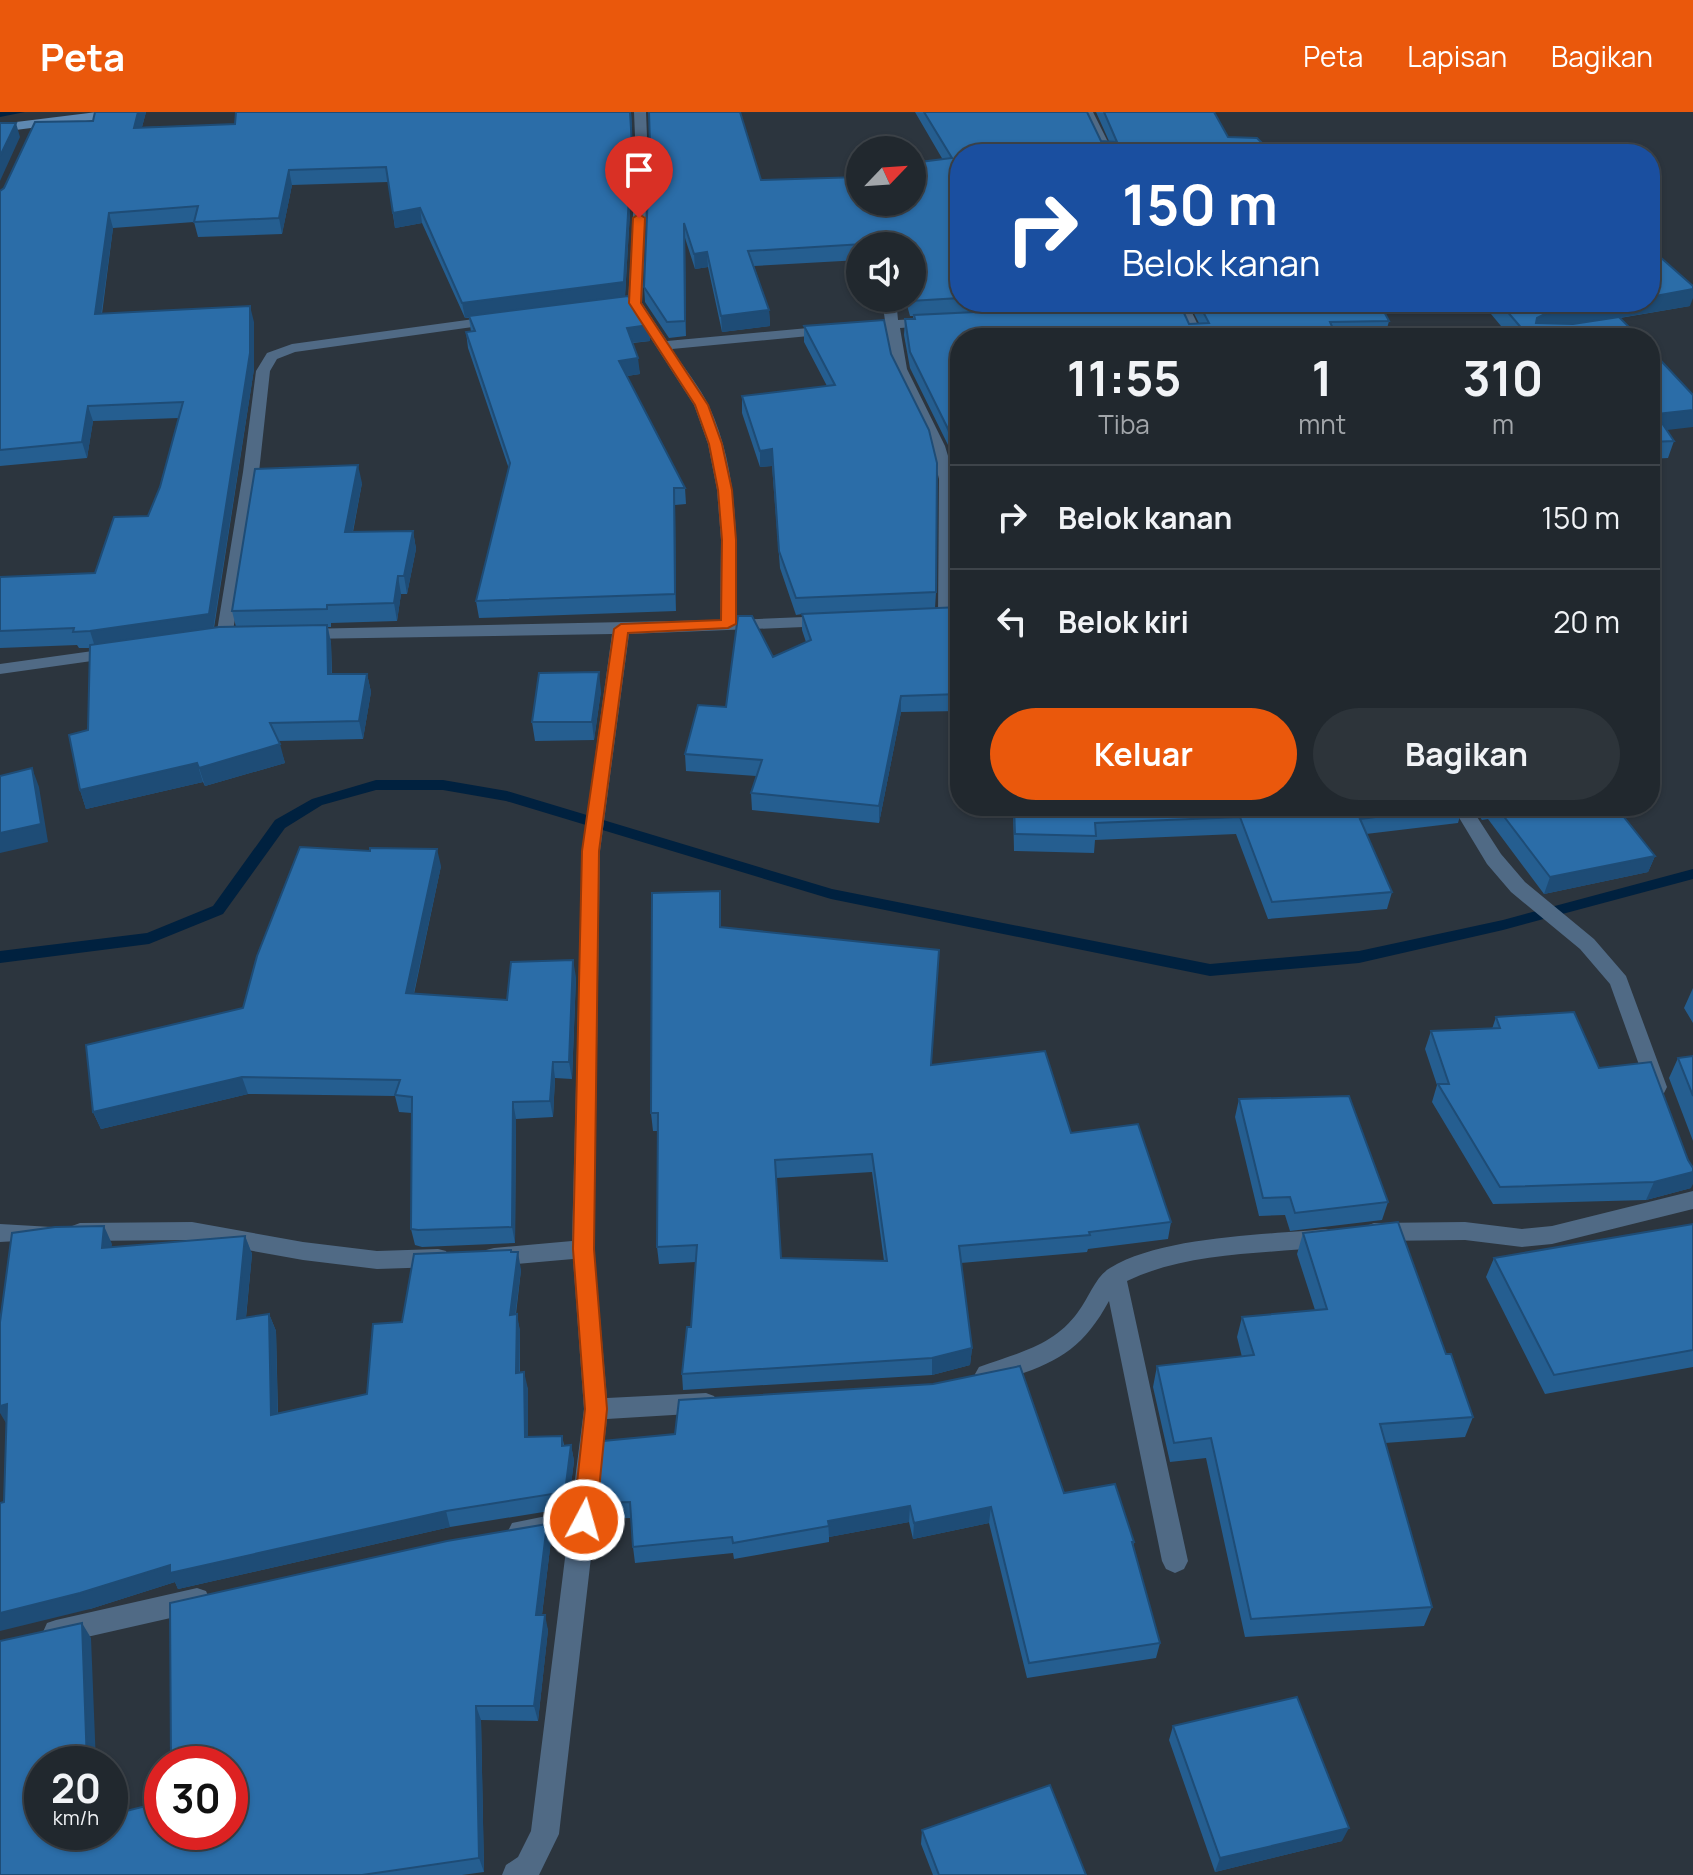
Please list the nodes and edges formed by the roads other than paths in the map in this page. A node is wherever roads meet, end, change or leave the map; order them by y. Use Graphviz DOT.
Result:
graph roads {
  1 [pos="124,112"];
  2 [pos="640,112"];
  3 [pos="1087,112"];
  4 [pos="36,123"];
  5 [pos="0,128"];
  6 [pos="30,136"];
  7 [pos="1103,144"];
  8 [pos="891,312"];
  9 [pos="516,317"];
  10 [pos="942,321"];
  11 [pos="892,324"];
  12 [pos="662,346"];
  13 [pos="945,617"];
  14 [pos="853,620"];
  15 [pos="728,624"];
  16 [pos="621,629"];
  17 [pos="290,634"];
  18 [pos="224,637"];
  19 [pos="136,650"];
  20 [pos="0,669"];
  21 [pos="1467,816"];
  22 [pos="1663,1101"];
  23 [pos="1693,1200"];
  24 [pos="0,1233"];
  25 [pos="583,1249"];
  26 [pos="1115,1276"];
  27 [pos="961,1381"];
  28 [pos="728,1402"];
  29 [pos="596,1409"];
  30 [pos="584,1520"];
  31 [pos="495,1535"];
  32 [pos="1175,1561"];
  33 [pos="222,1595"];
  34 [pos="28,1638"];
  35 [pos="516,1875"];
  1 -- 4 [label="main road"];
  2 -- 12 [label="street"];
  3 -- 7 [label="street"];
  4 -- 5 [label="main road"];
  4 -- 6 [label="street"];
  8 -- 11 [label="street"];
  9 -- 18 [label="street"];
  10 -- 11 [label="street"];
  11 -- 12 [label="street"];
  11 -- 13 [label="street"];
  12 -- 15 [label="street"];
  14 -- 15 [label="street"];
  15 -- 16 [label="street"];
  16 -- 17 [label="street"];
  16 -- 25 [label="street"];
  19 -- 20 [label="street"];
  21 -- 22 [label="street"];
  23 -- 26 [label="street"];
  24 -- 25 [label="street"];
  25 -- 29 [label="street"];
  26 -- 27 [label="street"];
  26 -- 32 [label="street"];
  28 -- 29 [label="street"];
  29 -- 30 [label="street"];
  30 -- 31 [label="street"];
  30 -- 35 [label="street"];
  33 -- 34 [label="street"];
}
